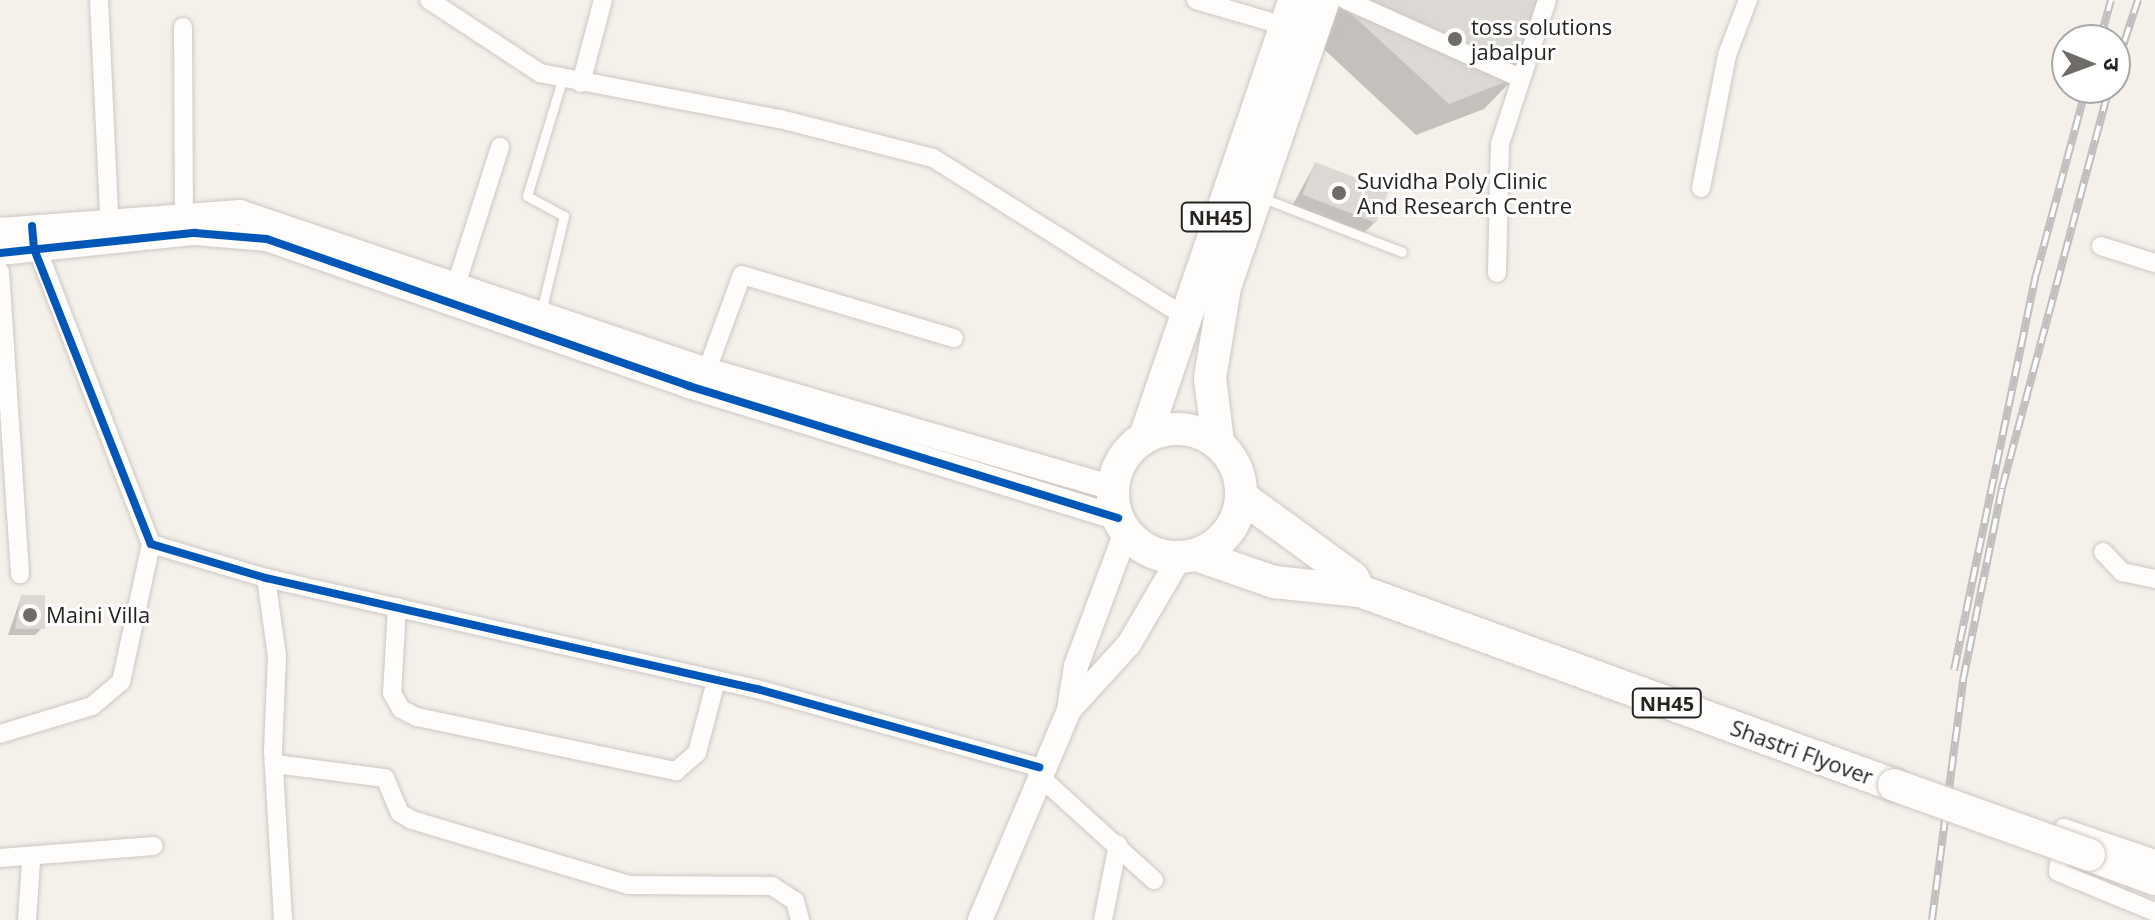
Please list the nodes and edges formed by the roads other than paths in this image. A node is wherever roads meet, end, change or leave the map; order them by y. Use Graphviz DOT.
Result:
graph roads {
  1 [pos="99,0"];
  2 [pos="429,0"];
  3 [pos="603,0"];
  4 [pos="1196,0"];
  5 [pos="1324,0"];
  6 [pos="1346,0"];
  7 [pos="1547,0"];
  8 [pos="1748,0"];
  9 [pos="1290,13"];
  10 [pos="183,27"];
  11 [pos="1518,77"];
  12 [pos="562,80"];
  13 [pos="581,83"];
  14 [pos="500,147"];
  15 [pos="1701,188"];
  16 [pos="1254,195"];
  17 [pos="184,211"];
  18 [pos="0,230"];
  19 [pos="109,230"];
  20 [pos="33,238"];
  21 [pos="2101,246"];
  22 [pos="1402,252"];
  23 [pos="0,253"];
  24 [pos="2155,263"];
  25 [pos="0,272"];
  26 [pos="1497,273"];
  27 [pos="456,285"];
  28 [pos="0,286"];
  29 [pos="541,314"];
  30 [pos="1182,315"];
  31 [pos="954,338"];
  32 [pos="707,370"];
  33 [pos="1145,437"];
  34 [pos="1218,442"];
  35 [pos="1242,497"];
  36 [pos="1119,513"];
  37 [pos="151,544"];
  38 [pos="2103,552"];
  39 [pos="1188,556"];
  40 [pos="20,574"];
  41 [pos="266,578"];
  42 [pos="2155,579"];
  43 [pos="1360,591"];
  44 [pos="397,607"];
  45 [pos="716,681"];
  46 [pos="1069,710"];
  47 [pos="0,734"];
  48 [pos="275,764"];
  49 [pos="1038,770"];
  50 [pos="1118,844"];
  51 [pos="154,846"];
  52 [pos="0,858"];
  53 [pos="2155,859"];
  54 [pos="31,861"];
  55 [pos="2155,879"];
  56 [pos="1154,880"];
  57 [pos="2155,912"];
  58 [pos="27,920"];
  59 [pos="283,920"];
  60 [pos="800,920"];
  61 [pos="980,920"];
  62 [pos="1103,920"];
  1 -- 19 [label="street"];
  2 -- 12 [label="street"];
  3 -- 13 [label="street"];
  4 -- 9 [label="street"];
  5 -- 16 [label="highway, NH45"];
  6 -- 11 [label="street"];
  7 -- 11 [label="street"];
  8 -- 15 [label="street"];
  9 -- 30 [label="highway, NH45"];
  10 -- 17 [label="street"];
  11 -- 26 [label="street"];
  12 -- 13 [label="street"];
  12 -- 29 [label="lane"];
  13 -- 30 [label="street"];
  14 -- 27 [label="street"];
  16 -- 22 [label="lane"];
  16 -- 34 [label="highway, NH45"];
  17 -- 19 [label="street"];
  17 -- 27 [label="street"];
  18 -- 20 [label="street"];
  19 -- 20 [label="street"];
  19 -- 36 [label="street"];
  20 -- 23 [label="street"];
  20 -- 37 [label="street"];
  21 -- 24 [label="street"];
  25 -- 28 [label="street"];
  27 -- 29 [label="street"];
  28 -- 40 [label="street"];
  29 -- 32 [label="street"];
  30 -- 33 [label="highway, NH45"];
  31 -- 32 [label="street"];
  32 -- 36 [label="street"];
  33 -- 34 [label="highway"];
  33 -- 36 [label="highway, NH45"];
  34 -- 35 [label="highway, NH45"];
  35 -- 39 [label="highway"];
  35 -- 43 [label="highway, NH45"];
  36 -- 39 [label="highway, NH45"];
  36 -- 46 [label="street"];
  37 -- 41 [label="street"];
  37 -- 47 [label="street"];
  38 -- 42 [label="street"];
  39 -- 43 [label="highway, NH45"];
  39 -- 46 [label="street"];
  41 -- 44 [label="street"];
  41 -- 48 [label="street"];
  43 -- 55 [label="highway, Shastri Flyover / NH45, bridge"];
  44 -- 45 [label="street"];
  44 -- 45 [label="street"];
  45 -- 49 [label="street"];
  46 -- 49 [label="street"];
  48 -- 59 [label="street"];
  48 -- 60 [label="street"];
  49 -- 50 [label="street"];
  49 -- 61 [label="street"];
  50 -- 56 [label="street"];
  50 -- 62 [label="street"];
  51 -- 54 [label="street"];
  52 -- 54 [label="street"];
  53 -- 57 [label="street"];
  54 -- 58 [label="street"];
}
